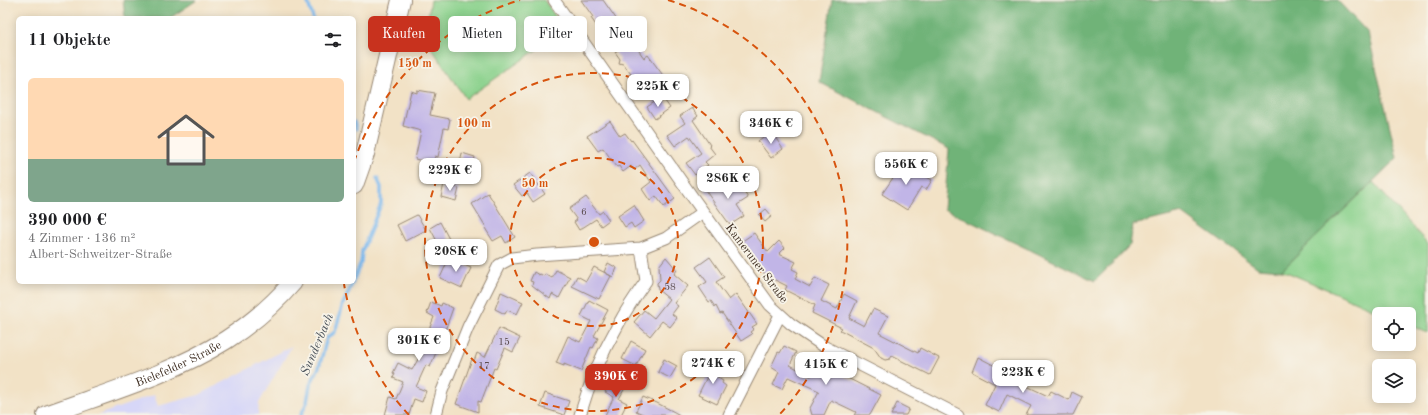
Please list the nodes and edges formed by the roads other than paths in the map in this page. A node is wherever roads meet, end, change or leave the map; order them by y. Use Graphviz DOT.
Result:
graph roads {
  1 [pos="401,0"];
  2 [pos="554,0"];
  3 [pos="356,179"];
  4 [pos="703,212"];
  5 [pos="641,248"];
  6 [pos="291,284"];
  7 [pos="780,315"];
  8 [pos="46,415"];
  9 [pos="436,415"];
  10 [pos="580,415"];
  11 [pos="729,415"];
  12 [pos="958,415"];
  1 -- 3 [label="main road"];
  2 -- 4 [label="street, Kameruner Straße"];
  4 -- 5 [label="street"];
  4 -- 7 [label="street, Kameruner Straße"];
  5 -- 9 [label="street"];
  5 -- 10 [label="street"];
  6 -- 8 [label="main road, Bielefelder Straße"];
  7 -- 11 [label="street"];
  7 -- 12 [label="street, Kameruner Straße"];
}
